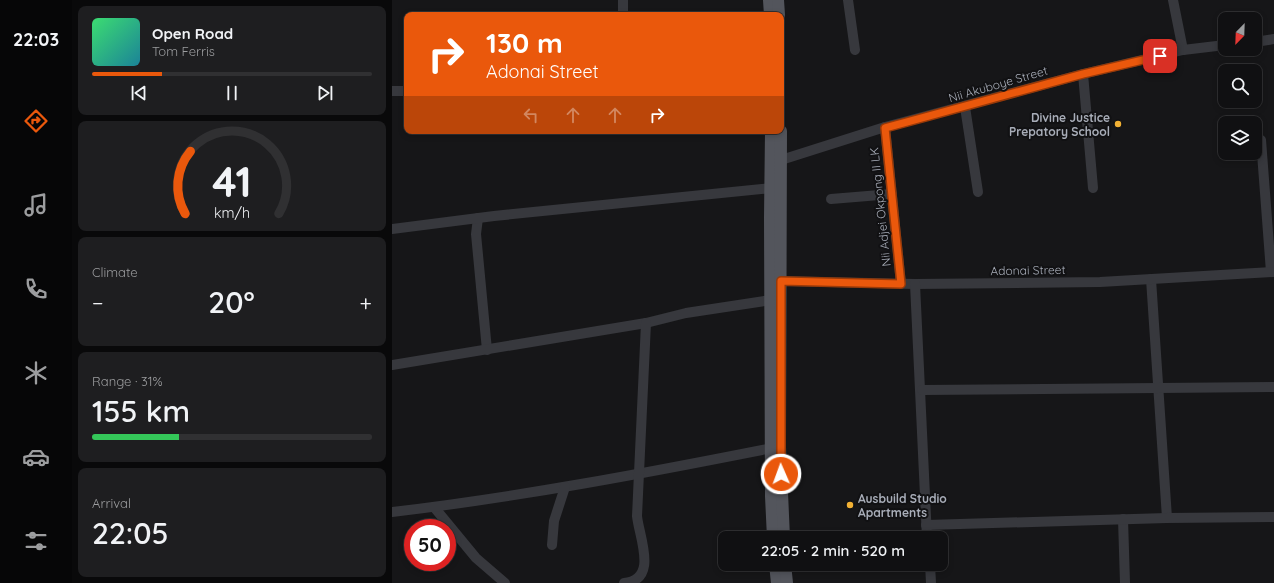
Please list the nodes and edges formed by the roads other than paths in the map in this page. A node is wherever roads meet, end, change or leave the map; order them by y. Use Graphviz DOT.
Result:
graph roads {
  1 [pos="623,0"];
  2 [pos="770,0"];
  3 [pos="778,0"];
  4 [pos="848,0"];
  5 [pos="1173,0"];
  6 [pos="623,12"];
  7 [pos="770,12"];
  8 [pos="779,12"];
  9 [pos="1274,40"];
  10 [pos="1262,41"];
  11 [pos="1218,46"];
  12 [pos="855,50"];
  13 [pos="1183,50"];
  14 [pos="1083,74"];
  15 [pos="392,91"];
  16 [pos="404,91"];
  17 [pos="964,107"];
  18 [pos="885,128"];
  19 [pos="771,134"];
  20 [pos="781,134"];
  21 [pos="1262,152"];
  22 [pos="781,160"];
  23 [pos="772,188"];
  24 [pos="1093,188"];
  25 [pos="978,192"];
  26 [pos="892,194"];
  27 [pos="831,199"];
  28 [pos="776,217"];
  29 [pos="478,218"];
  30 [pos="392,229"];
  31 [pos="1272,272"];
  32 [pos="1151,279"];
  33 [pos="781,281"];
  34 [pos="901,284"];
  35 [pos="915,284"];
  36 [pos="770,300"];
  37 [pos="646,322"];
  38 [pos="487,350"];
  39 [pos="392,365"];
  40 [pos="1274,387"];
  41 [pos="1158,388"];
  42 [pos="922,390"];
  43 [pos="772,448"];
  44 [pos="638,475"];
  45 [pos="565,487"];
  46 [pos="434,507"];
  47 [pos="392,512"];
  48 [pos="1274,517"];
  49 [pos="1166,518"];
  50 [pos="1124,519"];
  51 [pos="926,525"];
  52 [pos="773,531"];
  53 [pos="784,531"];
  54 [pos="926,531"];
  55 [pos="552,545"];
  56 [pos="776,571"];
  57 [pos="786,571"];
  58 [pos="930,571"];
  59 [pos="505,583"];
  60 [pos="624,583"];
  61 [pos="777,583"];
  62 [pos="787,583"];
  63 [pos="931,583"];
  64 [pos="1125,583"];
  1 -- 6 [label="street"];
  2 -- 7 [label="main road"];
  3 -- 8 [label="main road"];
  4 -- 12 [label="street"];
  5 -- 13 [label="street"];
  9 -- 10 [label="street"];
  11 -- 13 [label="street, Nii Akuboye Street"];
  13 -- 14 [label="street, Nii Akuboye Street"];
  14 -- 17 [label="street, Nii Akuboye Street"];
  14 -- 24 [label="street"];
  15 -- 16 [label="street"];
  17 -- 18 [label="street, Nii Akuboye Street"];
  17 -- 25 [label="street"];
  18 -- 22 [label="street, Nii Akuboye Street"];
  18 -- 26 [label="street, Nii Adjei Okpong II LK"];
  19 -- 23 [label="main road"];
  20 -- 22 [label="main road"];
  21 -- 31 [label="street"];
  22 -- 28 [label="main road"];
  23 -- 28 [label="main road"];
  23 -- 29 [label="street"];
  26 -- 27 [label="street"];
  26 -- 34 [label="street, Nii Adjei Okpong II LK"];
  28 -- 33 [label="main road"];
  28 -- 36 [label="main road"];
  29 -- 30 [label="street"];
  29 -- 38 [label="street"];
  31 -- 32 [label="street, Adonai Street"];
  32 -- 35 [label="street, Adonai Street"];
  32 -- 41 [label="street"];
  33 -- 34 [label="street, Adonai Street"];
  33 -- 53 [label="main road"];
  34 -- 35 [label="street, Adonai Street"];
  35 -- 42 [label="street"];
  36 -- 37 [label="street"];
  36 -- 43 [label="main road"];
  37 -- 38 [label="street"];
  37 -- 44 [label="street"];
  38 -- 39 [label="street"];
  40 -- 41 [label="street"];
  41 -- 42 [label="street"];
  41 -- 49 [label="street"];
  42 -- 51 [label="street"];
  43 -- 44 [label="street"];
  43 -- 52 [label="main road"];
  44 -- 45 [label="street"];
  44 -- 60 [label="street"];
  45 -- 46 [label="street"];
  45 -- 55 [label="street"];
  46 -- 47 [label="street"];
  46 -- 59 [label="street"];
  48 -- 49 [label="street"];
  49 -- 50 [label="street"];
  50 -- 51 [label="street"];
  50 -- 64 [label="street"];
  51 -- 54 [label="street"];
  56 -- 61 [label="main road"];
  57 -- 62 [label="main road"];
  58 -- 63 [label="street"];
}
